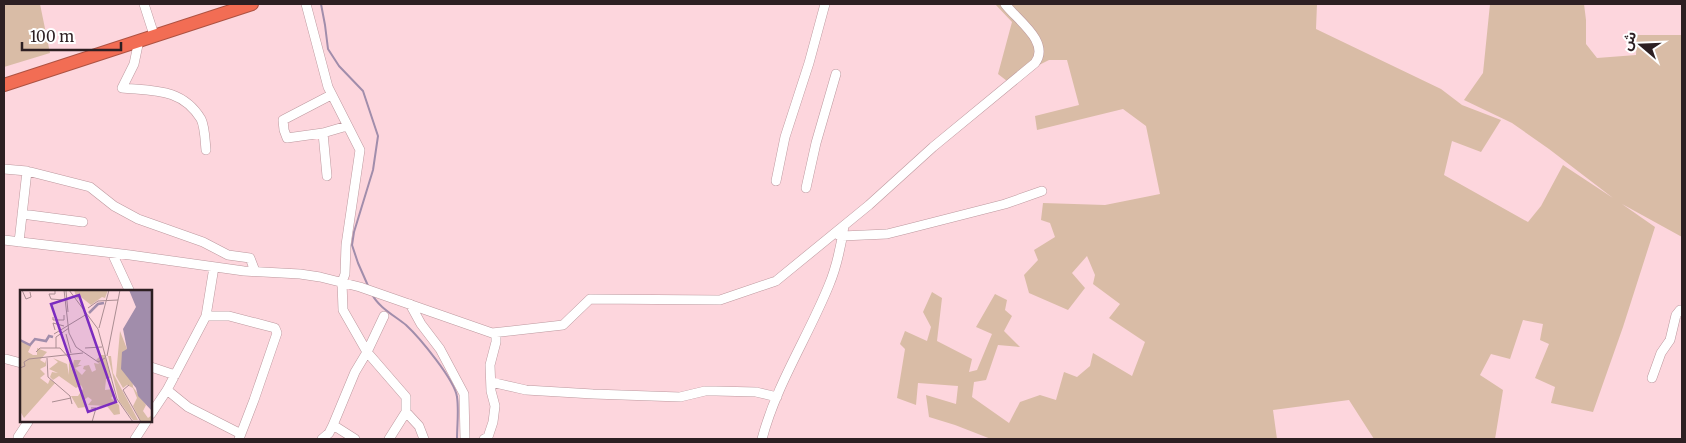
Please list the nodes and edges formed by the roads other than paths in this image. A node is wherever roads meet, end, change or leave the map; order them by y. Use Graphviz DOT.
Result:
graph roads {
  1 [pos="144,4"];
  2 [pos="227,4"];
  3 [pos="252,4"];
  4 [pos="306,4"];
  5 [pos="825,4"];
  6 [pos="1005,4"];
  7 [pos="153,31"];
  8 [pos="139,40"];
  9 [pos="836,74"];
  10 [pos="4,77"];
  11 [pos="4,85"];
  12 [pos="332,95"];
  13 [pos="347,126"];
  14 [pos="323,133"];
  15 [pos="206,150"];
  16 [pos="4,169"];
  17 [pos="28,170"];
  18 [pos="327,176"];
  19 [pos="776,181"];
  20 [pos="806,188"];
  21 [pos="1042,191"];
  22 [pos="22,214"];
  23 [pos="84,222"];
  24 [pos="838,235"];
  25 [pos="4,240"];
  26 [pos="19,242"];
  27 [pos="112,253"];
  28 [pos="214,267"];
  29 [pos="254,271"];
  30 [pos="342,282"];
  31 [pos="129,290"];
  32 [pos="410,304"];
  33 [pos="1682,310"];
  34 [pos="206,316"];
  35 [pos="384,316"];
  36 [pos="496,332"];
  37 [pos="367,352"];
  38 [pos="6,359"];
  39 [pos="20,363"];
  40 [pos="152,368"];
  41 [pos="175,375"];
  42 [pos="1652,378"];
  43 [pos="491,382"];
  44 [pos="167,390"];
  45 [pos="777,397"];
  46 [pos="152,412"];
  47 [pos="406,412"];
  48 [pos="27,423"];
  49 [pos="145,423"];
  50 [pos="332,425"];
  51 [pos="240,436"];
  52 [pos="18,437"];
  53 [pos="135,439"];
  54 [pos="322,439"];
  55 [pos="355,439"];
  56 [pos="389,439"];
  57 [pos="423,439"];
  58 [pos="465,439"];
  59 [pos="484,439"];
  60 [pos="762,439"];
  1 -- 7 [label="street"];
  2 -- 7 [label="highway"];
  3 -- 7 [label="highway"];
  4 -- 12 [label="street"];
  5 -- 19 [label="street"];
  6 -- 24 [label="street"];
  7 -- 8 [label="highway"];
  7 -- 10 [label="highway"];
  8 -- 11 [label="highway"];
  8 -- 15 [label="street"];
  9 -- 20 [label="street"];
  12 -- 13 [label="street"];
  12 -- 14 [label="street"];
  13 -- 14 [label="street"];
  13 -- 30 [label="street"];
  14 -- 18 [label="street"];
  16 -- 17 [label="street"];
  17 -- 22 [label="street"];
  17 -- 29 [label="street"];
  21 -- 24 [label="street"];
  22 -- 23 [label="street"];
  22 -- 26 [label="street"];
  24 -- 36 [label="street"];
  24 -- 45 [label="street"];
  25 -- 26 [label="street"];
  26 -- 27 [label="street"];
  27 -- 28 [label="street"];
  27 -- 31 [label="street"];
  28 -- 29 [label="street"];
  28 -- 34 [label="street"];
  29 -- 30 [label="street"];
  30 -- 32 [label="street"];
  30 -- 37 [label="street"];
  32 -- 36 [label="street"];
  32 -- 58 [label="street"];
  33 -- 42 [label="street"];
  34 -- 41 [label="street"];
  34 -- 51 [label="street"];
  35 -- 37 [label="street"];
  36 -- 43 [label="street"];
  37 -- 47 [label="street"];
  37 -- 50 [label="street"];
  38 -- 39 [label="street"];
  40 -- 41 [label="street"];
  41 -- 44 [label="street"];
  43 -- 45 [label="street"];
  43 -- 59 [label="street"];
  44 -- 46 [label="street"];
  44 -- 51 [label="street"];
  45 -- 60 [label="street"];
  47 -- 56 [label="street"];
  47 -- 57 [label="street"];
  48 -- 52 [label="street"];
  49 -- 53 [label="street"];
  50 -- 54 [label="street"];
  50 -- 55 [label="street"];
}
